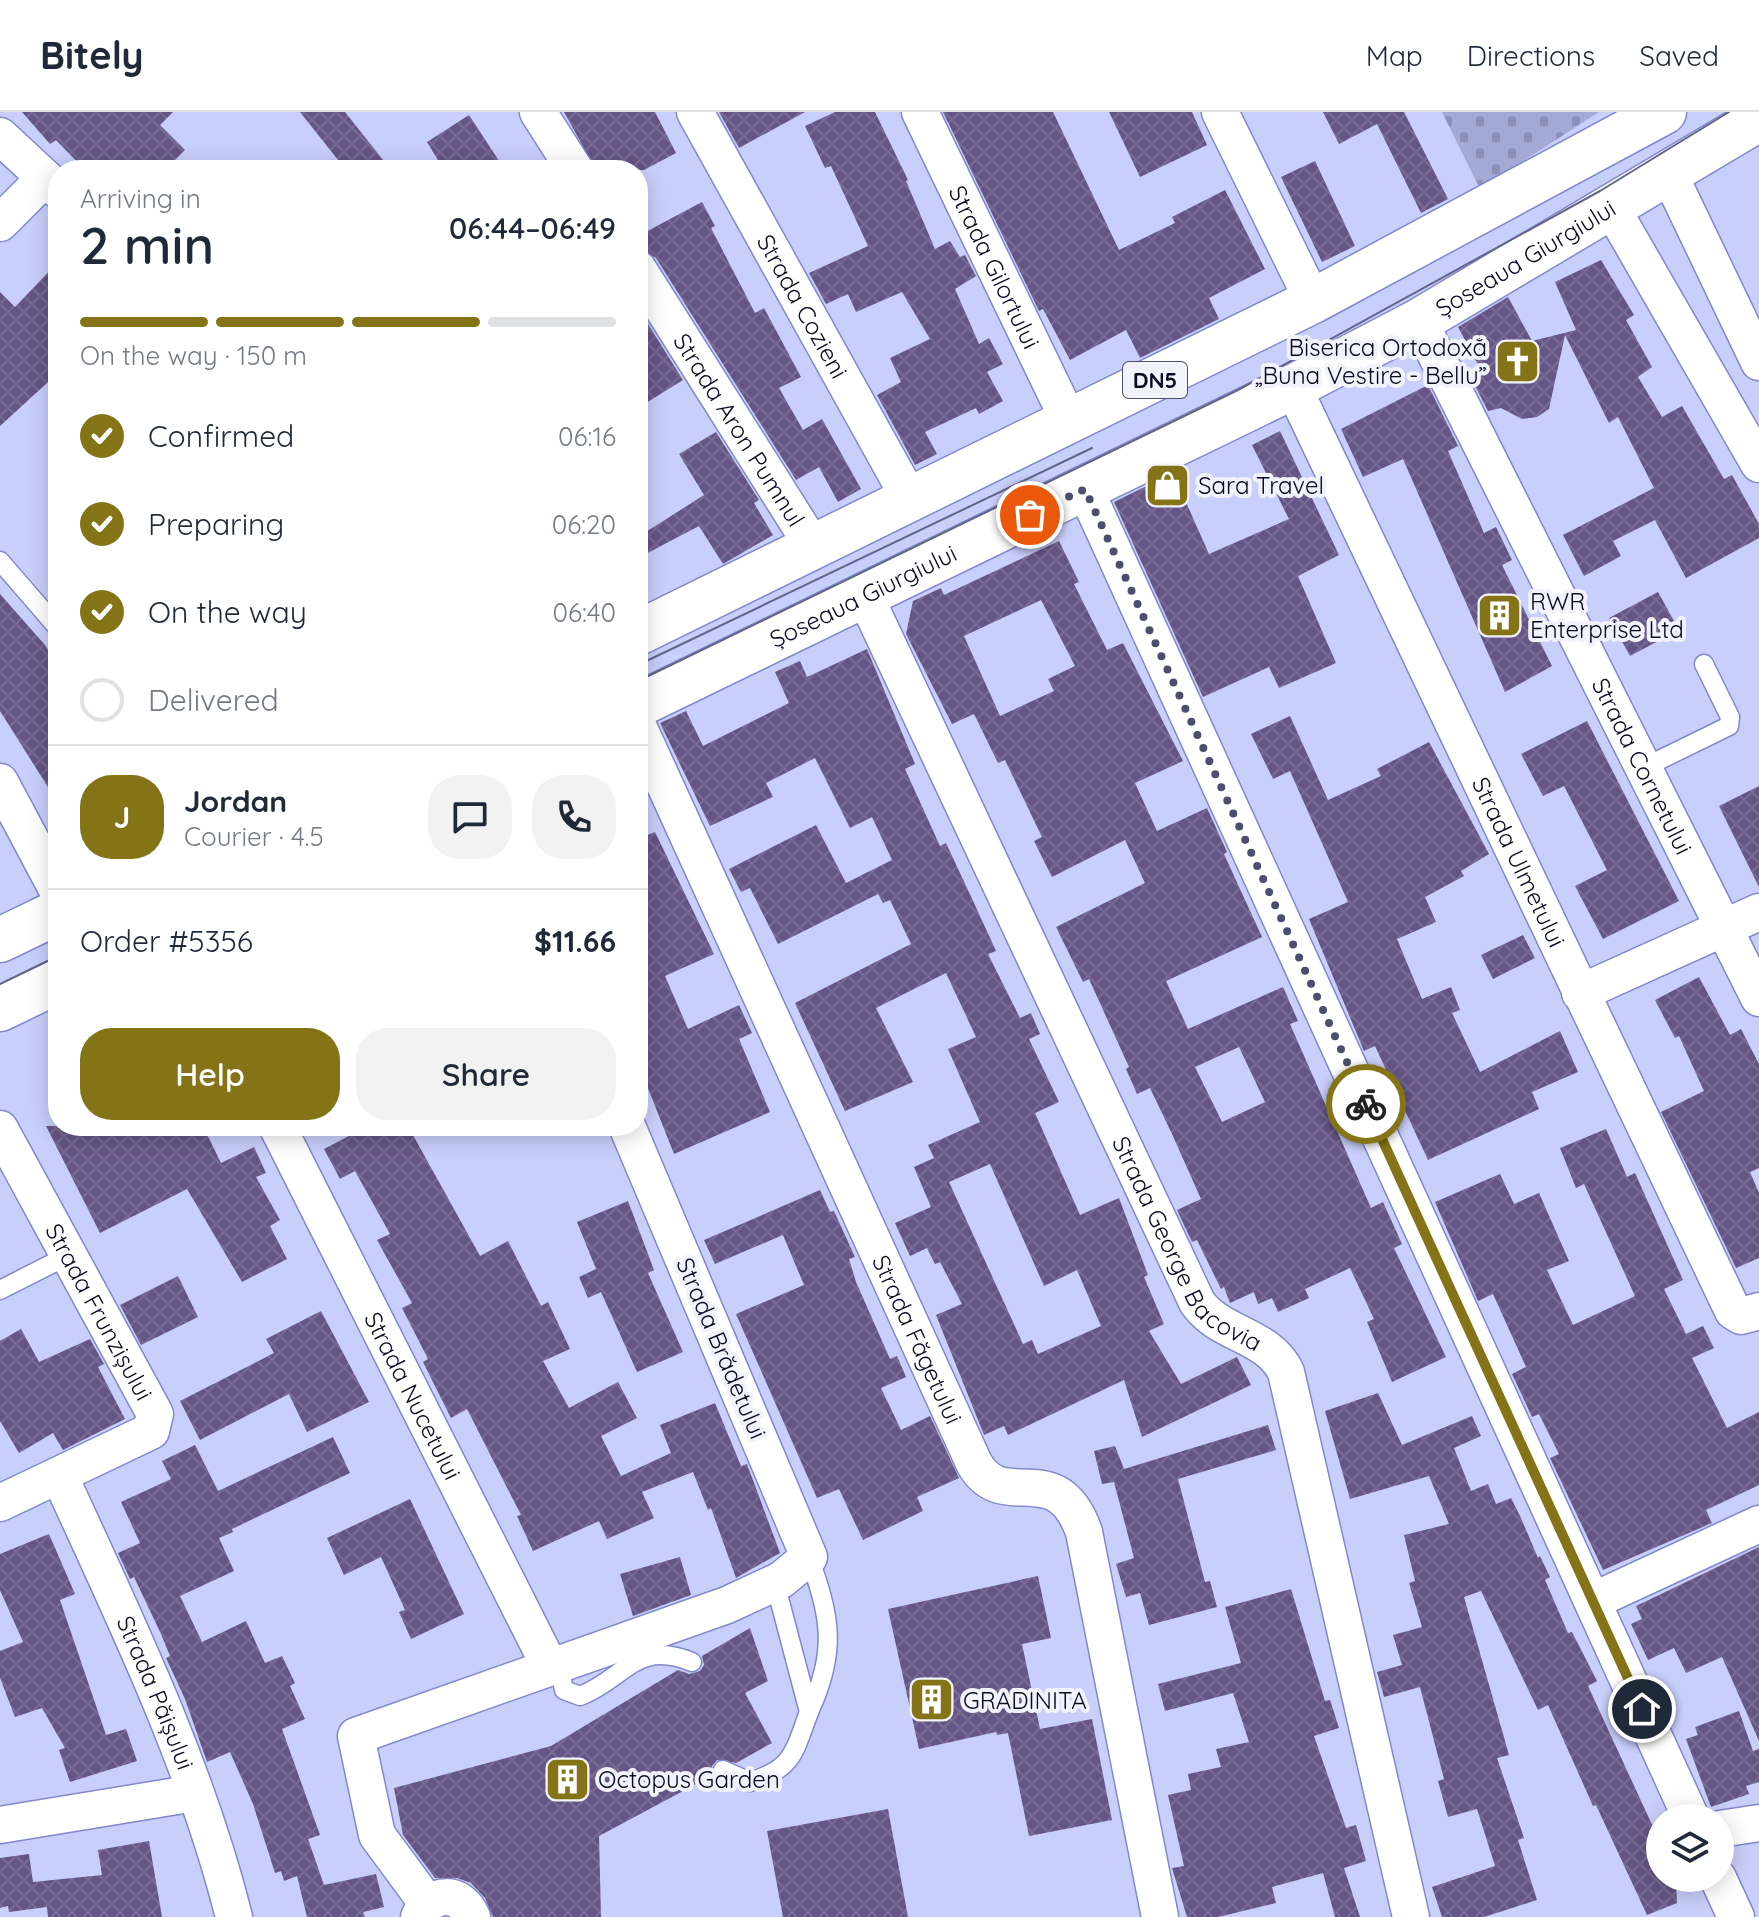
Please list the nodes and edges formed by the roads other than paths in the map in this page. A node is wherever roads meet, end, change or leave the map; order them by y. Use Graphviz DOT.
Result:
graph roads {
  1 [pos="538,112"];
  2 [pos="695,112"];
  3 [pos="920,112"];
  4 [pos="1220,112"];
  5 [pos="1664,112"];
  6 [pos="1759,119"];
  7 [pos="0,136"];
  8 [pos="569,160"];
  9 [pos="1669,174"];
  10 [pos="48,181"];
  11 [pos="48,186"];
  12 [pos="1611,207"];
  13 [pos="0,223"];
  14 [pos="648,285"];
  15 [pos="1313,301"];
  16 [pos="1419,321"];
  17 [pos="1759,362"];
  18 [pos="1293,387"];
  19 [pos="1070,423"];
  20 [pos="1759,464"];
  21 [pos="1085,489"];
  22 [pos="911,501"];
  23 [pos="814,548"];
  24 [pos="0,561"];
  25 [pos="864,594"];
  26 [pos="48,616"];
  27 [pos="648,628"];
  28 [pos="1704,664"];
  29 [pos="648,700"];
  30 [pos="648,748"];
  31 [pos="1645,767"];
  32 [pos="0,782"];
  33 [pos="48,872"];
  34 [pos="1759,912"];
  35 [pos="48,917"];
  36 [pos="1724,927"];
  37 [pos="0,940"];
  38 [pos="48,986"];
  39 [pos="1580,993"];
  40 [pos="1759,998"];
  41 [pos="0,1009"];
  42 [pos="0,1129"];
  43 [pos="282,1136"];
  44 [pos="631,1136"];
  45 [pos="67,1256"];
  46 [pos="0,1290"];
  47 [pos="1759,1311"];
  48 [pos="60,1477"];
  49 [pos="0,1503"];
  50 [pos="1759,1524"];
  51 [pos="795,1569"];
  52 [pos="1593,1601"];
  53 [pos="564,1662"];
  54 [pos="692,1662"];
  55 [pos="809,1712"];
  56 [pos="723,1770"];
  57 [pos="195,1793"];
  58 [pos="1685,1804"];
  59 [pos="1759,1823"];
  60 [pos="0,1825"];
  61 [pos="1734,1827"];
  62 [pos="1724,1892"];
  63 [pos="423,1910"];
  64 [pos="234,1917"];
  65 [pos="472,1917"];
  66 [pos="1160,1917"];
  67 [pos="1411,1917"];
  68 [pos="1736,1917"];
  1 -- 8 [label="street"];
  2 -- 22 [label="street, Strada Cozieni"];
  3 -- 19 [label="street, Strada Gilortului"];
  4 -- 15 [label="street"];
  5 -- 15 [label="main road, DN5"];
  6 -- 9 [label="main road, Șoseaua Giurgiului"];
  7 -- 10 [label="street"];
  9 -- 12 [label="main road, Șoseaua Giurgiului"];
  9 -- 17 [label="street"];
  11 -- 13 [label="street"];
  12 -- 16 [label="main road, Șoseaua Giurgiului"];
  12 -- 20 [label="street"];
  14 -- 23 [label="street, Strada Aron Pumnul"];
  15 -- 19 [label="main road, DN5"];
  16 -- 18 [label="main road, Șoseaua Giurgiului"];
  16 -- 31 [label="street, Strada Cornetului"];
  18 -- 21 [label="main road, Șoseaua Giurgiului"];
  18 -- 39 [label="street, Strada Ulmetului"];
  19 -- 22 [label="main road, DN5"];
  21 -- 25 [label="main road, Șoseaua Giurgiului"];
  21 -- 52 [label="street"];
  22 -- 23 [label="main road, DN5"];
  23 -- 27 [label="main road, DN5"];
  24 -- 26 [label="lane"];
  25 -- 29 [label="main road, Șoseaua Giurgiului"];
  25 -- 67 [label="street, Strada George Bacovia"];
  28 -- 31 [label="lane"];
  30 -- 66 [label="street, Strada Făgetului"];
  31 -- 36 [label="street, Strada Cornetului"];
  32 -- 33 [label="street"];
  34 -- 36 [label="street"];
  35 -- 37 [label="main road"];
  36 -- 39 [label="street"];
  36 -- 40 [label="street, Strada Cornetului"];
  38 -- 41 [label="main road"];
  39 -- 47 [label="street, Strada Ulmetului"];
  42 -- 45 [label="street, Strada Frunzișului"];
  43 -- 53 [label="street, Strada Nucetului"];
  44 -- 51 [label="street, Strada Brădetului"];
  45 -- 46 [label="lane"];
  45 -- 48 [label="street, Strada Frunzișului"];
  48 -- 49 [label="street, Strada Frunzișului"];
  48 -- 57 [label="street, Strada Păișului"];
  50 -- 52 [label="street"];
  51 -- 53 [label="street"];
  51 -- 55 [label="lane"];
  51 -- 55 [label="lane"];
  52 -- 58 [label="street"];
  53 -- 54 [label="lane"];
  53 -- 63 [label="street"];
  55 -- 56 [label="lane"];
  57 -- 60 [label="street"];
  57 -- 64 [label="street, Strada Păișului"];
  59 -- 61 [label="street"];
  62 -- 68 [label="street"];
  63 -- 65 [label="street"];
}
